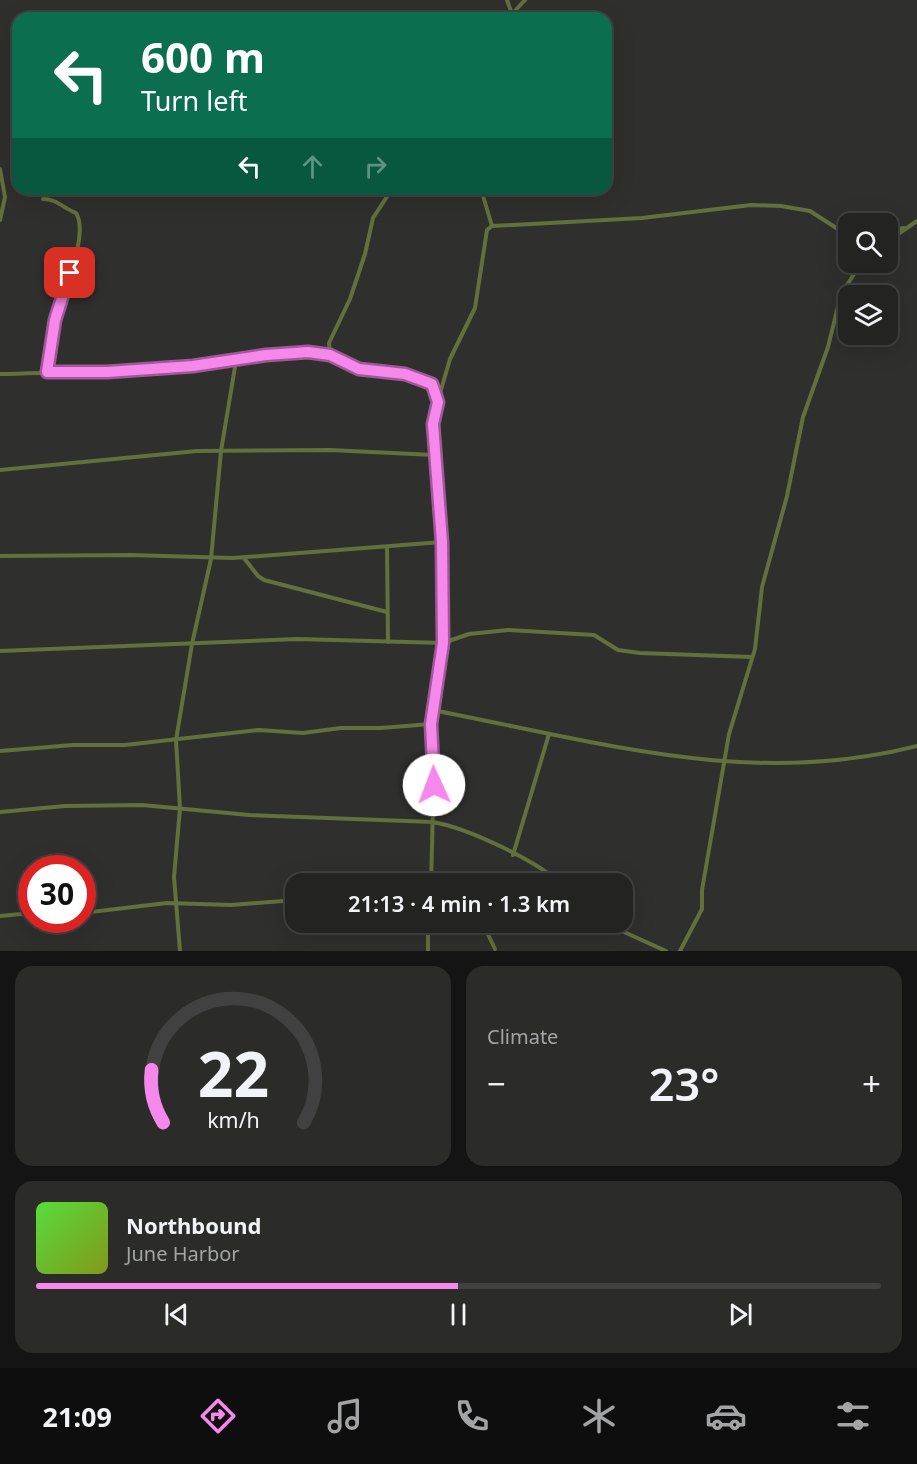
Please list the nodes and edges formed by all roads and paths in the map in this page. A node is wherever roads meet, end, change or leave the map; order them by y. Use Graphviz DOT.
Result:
graph roads {
  1 [pos="525,0"];
  2 [pos="515,12"];
  3 [pos="0,169"];
  4 [pos="0,194"];
  5 [pos="388,195"];
  6 [pos="483,195"];
  7 [pos="5,197"];
  8 [pos="43,199"];
  9 [pos="0,220"];
  10 [pos="917,221"];
  11 [pos="492,226"];
  12 [pos="905,228"];
  13 [pos="838,229"];
  14 [pos="898,229"];
  15 [pos="898,233"];
  16 [pos="855,273"];
  17 [pos="330,355"];
  18 [pos="236,361"];
  19 [pos="47,372"];
  20 [pos="0,374"];
  21 [pos="438,402"];
  22 [pos="221,451"];
  23 [pos="434,454"];
  24 [pos="0,470"];
  25 [pos="442,542"];
  26 [pos="387,548"];
  27 [pos="0,556"];
  28 [pos="244,558"];
  29 [pos="211,559"];
  30 [pos="387,612"];
  31 [pos="388,642"];
  32 [pos="443,643"];
  33 [pos="192,644"];
  34 [pos="0,651"];
  35 [pos="752,657"];
  36 [pos="432,711"];
  37 [pos="431,724"];
  38 [pos="549,735"];
  39 [pos="176,740"];
  40 [pos="917,746"];
  41 [pos="0,751"];
  42 [pos="724,761"];
  43 [pos="180,808"];
  44 [pos="0,812"];
  45 [pos="433,822"];
  46 [pos="513,855"];
  47 [pos="431,873"];
  48 [pos="547,873"];
  49 [pos="285,901"];
  50 [pos="175,903"];
  51 [pos="96,911"];
  52 [pos="18,914"];
  53 [pos="0,916"];
  54 [pos="428,933"];
  55 [pos="487,933"];
  56 [pos="626,933"];
  57 [pos="495,949"];
  58 [pos="180,951"];
  59 [pos="428,951"];
  60 [pos="666,951"];
  61 [pos="680,951"];
  1 -- 2 [label="street"];
  3 -- 7 [label="street"];
  4 -- 7 [label="street"];
  5 -- 17 [label="street"];
  6 -- 11 [label="street"];
  7 -- 9 [label="street"];
  8 -- 19 [label="street"];
  10 -- 12 [label="street"];
  11 -- 13 [label="street"];
  11 -- 21 [label="street"];
  12 -- 14 [label="street"];
  12 -- 15 [label="street"];
  16 -- 35 [label="street"];
  17 -- 18 [label="street"];
  17 -- 21 [label="street"];
  18 -- 19 [label="street"];
  18 -- 22 [label="street"];
  19 -- 20 [label="street"];
  21 -- 23 [label="street"];
  22 -- 23 [label="street"];
  22 -- 24 [label="street"];
  22 -- 29 [label="street"];
  23 -- 25 [label="street"];
  25 -- 26 [label="street"];
  25 -- 32 [label="street"];
  26 -- 28 [label="street"];
  26 -- 30 [label="street"];
  27 -- 29 [label="street"];
  28 -- 29 [label="street"];
  28 -- 30 [label="street"];
  29 -- 33 [label="street"];
  30 -- 31 [label="street"];
  31 -- 32 [label="street"];
  31 -- 33 [label="street"];
  32 -- 35 [label="street"];
  32 -- 36 [label="street"];
  33 -- 34 [label="street"];
  33 -- 39 [label="street"];
  35 -- 42 [label="street"];
  36 -- 37 [label="street"];
  36 -- 38 [label="street"];
  37 -- 39 [label="street"];
  37 -- 45 [label="street"];
  38 -- 42 [label="street"];
  38 -- 46 [label="street"];
  39 -- 41 [label="street"];
  39 -- 43 [label="street"];
  40 -- 42 [label="street"];
  42 -- 61 [label="street"];
  43 -- 44 [label="street"];
  43 -- 45 [label="street"];
  43 -- 50 [label="street"];
  45 -- 46 [label="street"];
  45 -- 47 [label="street"];
  46 -- 48 [label="street"];
  49 -- 50 [label="street"];
  50 -- 51 [label="street"];
  50 -- 58 [label="street"];
  52 -- 53 [label="street"];
  54 -- 59 [label="street"];
  55 -- 57 [label="street"];
  56 -- 60 [label="street"];
}
